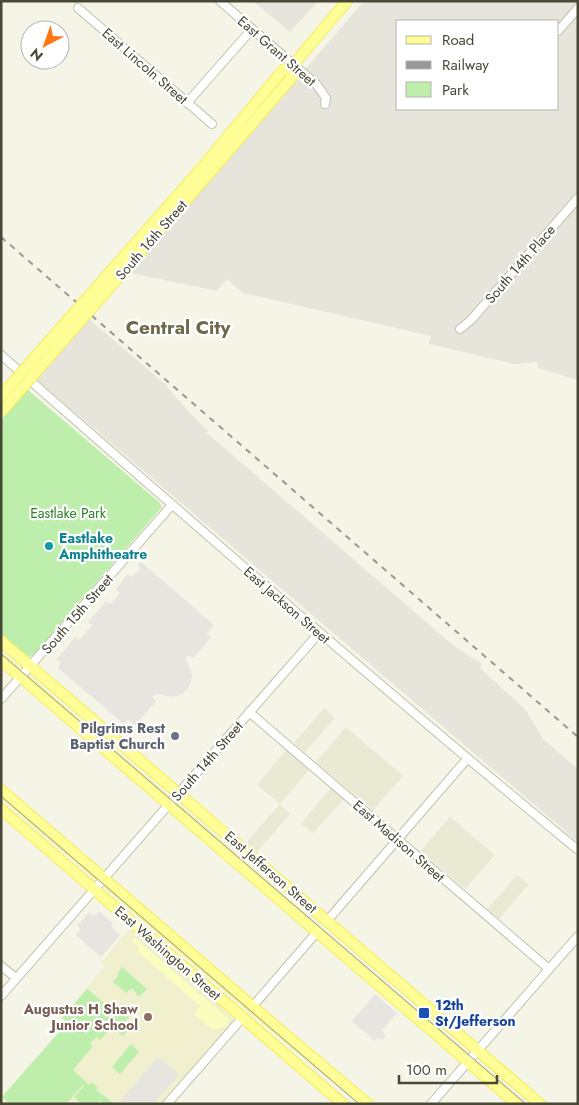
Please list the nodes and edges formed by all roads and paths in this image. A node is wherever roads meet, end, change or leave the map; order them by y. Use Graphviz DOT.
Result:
graph roads {
  1 [pos="220,1"];
  2 [pos="347,1"];
  3 [pos="78,8"];
  4 [pos="578,8"];
  5 [pos="252,29"];
  6 [pos="559,30"];
  7 [pos="293,65"];
  8 [pos="187,103"];
  9 [pos="325,104"];
  10 [pos="212,124"];
  11 [pos="203,173"];
  12 [pos="578,198"];
  13 [pos="460,329"];
  14 [pos="1,356"];
  15 [pos="1,396"];
  16 [pos="1,412"];
  17 [pos="172,505"];
  18 [pos="319,633"];
  19 [pos="1,641"];
  20 [pos="4,661"];
  21 [pos="31,667"];
  22 [pos="21,677"];
  23 [pos="1,699"];
  24 [pos="249,712"];
  25 [pos="467,759"];
  26 [pos="1,790"];
  27 [pos="179,793"];
  28 [pos="169,804"];
  29 [pos="3,809"];
  30 [pos="398,840"];
  31 [pos="578,850"];
  32 [pos="250,854"];
  33 [pos="104,878"];
  34 [pos="95,890"];
  35 [pos="293,911"];
  36 [pos="327,921"];
  37 [pos="318,932"];
  38 [pos="578,936"];
  39 [pos="1,966"];
  40 [pos="549,969"];
  41 [pos="16,978"];
  42 [pos="1,996"];
  43 [pos="253,1006"];
  44 [pos="244,1017"];
  45 [pos="274,1025"];
  46 [pos="479,1050"];
  47 [pos="468,1062"];
  48 [pos="328,1091"];
  49 [pos="167,1104"];
  50 [pos="343,1104"];
  51 [pos="368,1104"];
  52 [pos="432,1104"];
  53 [pos="517,1104"];
  54 [pos="540,1104"];
  1 -- 5 [label="street, East Grant Street"];
  2 -- 7 [label="main road, South 16th Street"];
  3 -- 8 [label="street, East Lincoln Street"];
  4 -- 6 [label="street"];
  5 -- 7 [label="street, East Grant Street"];
  5 -- 8 [label="street"];
  7 -- 9 [label="street, East Grant Street"];
  7 -- 11 [label="main road, South 16th Street"];
  8 -- 10 [label="street, East Lincoln Street"];
  11 -- 15 [label="main road, South 16th Street, bridge"];
  11 -- 16 [label="main road, South 16th Street, bridge"];
  12 -- 13 [label="street, South 14th Place"];
  14 -- 17 [label="street, East Jackson Street"];
  17 -- 18 [label="street, East Jackson Street"];
  17 -- 21 [label="street, South 15th Street"];
  18 -- 24 [label="street, South 14th Street"];
  18 -- 25 [label="street, East Jackson Street"];
  19 -- 21 [label="main road, East Jefferson Street"];
  20 -- 22 [label="main road, East Jefferson Street"];
  21 -- 22 [label="street, South 15th Street"];
  21 -- 27 [label="main road, East Jefferson Street"];
  22 -- 23 [label="street, South 15th Street"];
  22 -- 28 [label="main road, East Jefferson Street"];
  24 -- 27 [label="street, South 14th Street"];
  24 -- 30 [label="street, East Madison Street"];
  25 -- 30 [label="street"];
  25 -- 31 [label="street, East Jackson Street"];
  26 -- 33 [label="main road, East Washington Street"];
  27 -- 28 [label="street, South 14th Street"];
  27 -- 32 [label="main road, East Jefferson Street"];
  28 -- 33 [label="street, South 14th Street"];
  28 -- 35 [label="main road, East Jefferson Street"];
  29 -- 34 [label="main road, East Washington Street"];
  30 -- 36 [label="street"];
  30 -- 40 [label="street, East Madison Street"];
  32 -- 35 [label="main road"];
  32 -- 36 [label="main road, East Jefferson Street"];
  33 -- 34 [label="street, South 14th Street"];
  33 -- 43 [label="main road, East Washington Street"];
  34 -- 41 [label="street, South 14th Street"];
  34 -- 44 [label="main road, East Washington Street"];
  35 -- 37 [label="main road, East Jefferson Street"];
  36 -- 46 [label="main road, East Jefferson Street"];
  37 -- 43 [label="street"];
  37 -- 47 [label="main road, East Jefferson Street"];
  38 -- 40 [label="street"];
  39 -- 41 [label="street"];
  40 -- 46 [label="street"];
  41 -- 42 [label="street, South 14th Street"];
  43 -- 45 [label="main road, East Washington Street"];
  44 -- 48 [label="main road, East Washington Street"];
  44 -- 49 [label="street"];
  45 -- 48 [label="main road, East Washington Street"];
  45 -- 51 [label="main road, East Washington Street"];
  46 -- 47 [label="street"];
  46 -- 54 [label="main road, East Jefferson Street"];
  47 -- 52 [label="street"];
  47 -- 53 [label="main road, East Jefferson Street"];
  48 -- 50 [label="main road, East Washington Street"];
}
